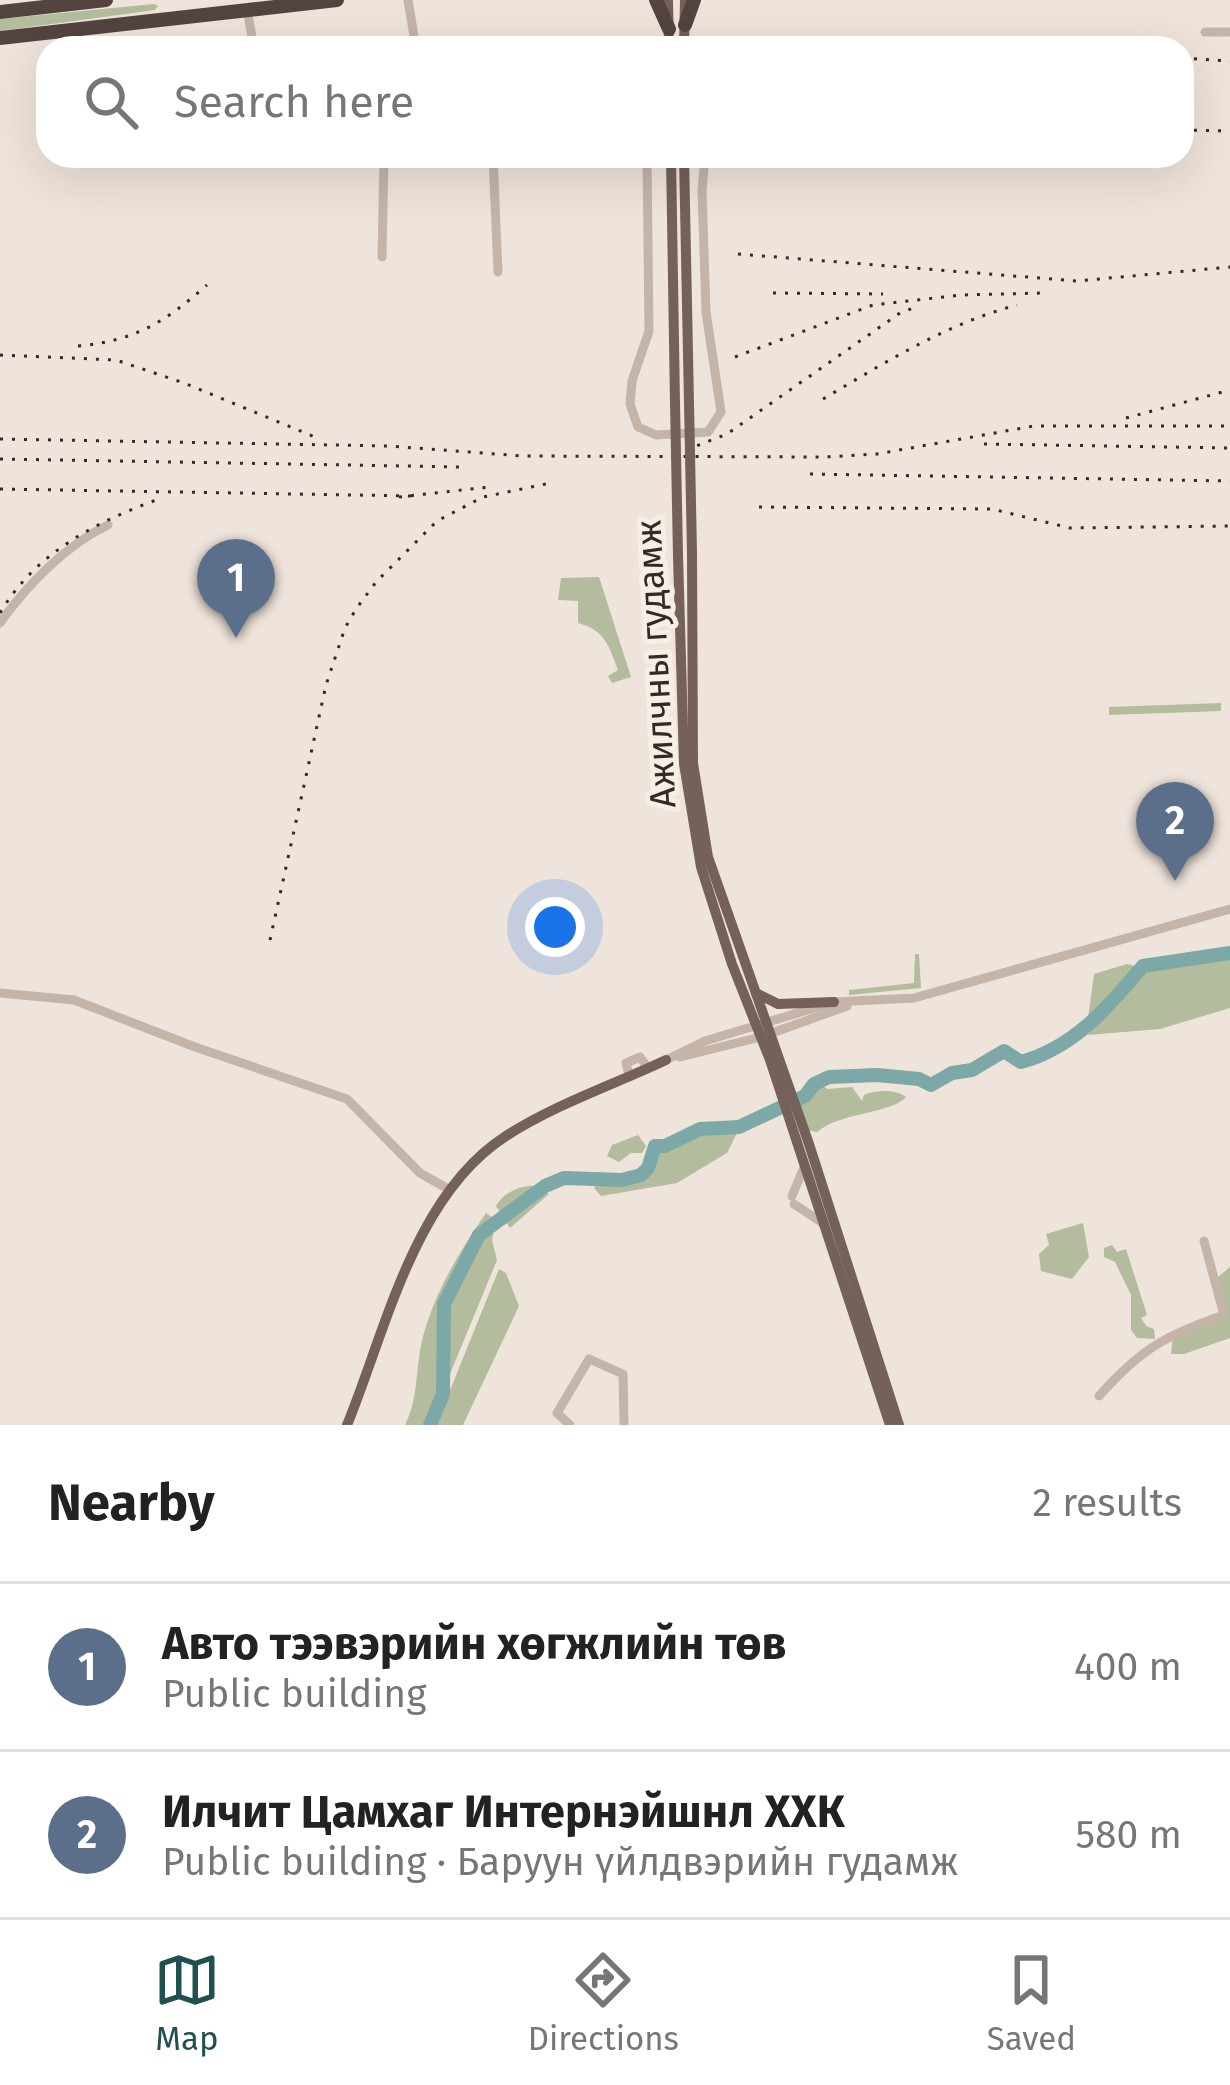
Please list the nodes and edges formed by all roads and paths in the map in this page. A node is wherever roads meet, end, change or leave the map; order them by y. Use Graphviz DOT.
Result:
graph roads {
  1 [pos="106,0"];
  2 [pos="164,0"];
  3 [pos="337,0"];
  4 [pos="408,0"];
  5 [pos="656,0"];
  6 [pos="668,0"];
  7 [pos="685,0"];
  8 [pos="694,0"];
  9 [pos="247,10"];
  10 [pos="0,12"];
  11 [pos="167,18"];
  12 [pos="677,27"];
  13 [pos="1205,32"];
  14 [pos="1230,32"];
  15 [pos="252,36"];
  16 [pos="414,36"];
  17 [pos="674,36"];
  18 [pos="680,36"];
  19 [pos="0,38"];
  20 [pos="384,168"];
  21 [pos="493,168"];
  22 [pos="647,168"];
  23 [pos="671,168"];
  24 [pos="684,168"];
  25 [pos="704,168"];
  26 [pos="382,257"];
  27 [pos="497,272"];
  28 [pos="108,525"];
  29 [pos="0,623"];
  30 [pos="692,794"];
  31 [pos="1230,909"];
  32 [pos="0,993"];
  33 [pos="756,994"];
  34 [pos="834,1002"];
  35 [pos="858,1002"];
  36 [pos="763,1030"];
  37 [pos="666,1060"];
  38 [pos="803,1146"];
  39 [pos="805,1165"];
  40 [pos="450,1190"];
  41 [pos="824,1224"];
  42 [pos="1204,1241"];
  43 [pos="1099,1396"];
  44 [pos="347,1425"];
  45 [pos="570,1425"];
  46 [pos="624,1425"];
  47 [pos="890,1425"];
  48 [pos="899,1425"];
  1 -- 10 [label="highway"];
  2 -- 11 [label="highway"];
  3 -- 9 [label="highway"];
  4 -- 16 [label="street"];
  5 -- 12 [label="highway"];
  6 -- 12 [label="main road"];
  7 -- 12 [label="main road"];
  8 -- 12 [label="highway"];
  9 -- 11 [label="highway"];
  9 -- 15 [label="street"];
  11 -- 19 [label="highway"];
  12 -- 17 [label="main road"];
  12 -- 18 [label="main road"];
  13 -- 14 [label="street"];
  20 -- 26 [label="street"];
  21 -- 27 [label="street"];
  22 -- 25 [label="street"];
  23 -- 30 [label="main road, Ажилчны гудамж, bridge"];
  24 -- 30 [label="main road, Ажилчны гудамж, bridge"];
  28 -- 29 [label="street"];
  30 -- 33 [label="main road, Ажилчны гудамж"];
  30 -- 36 [label="main road, Ажилчны гудамж"];
  31 -- 35 [label="street"];
  32 -- 40 [label="street"];
  33 -- 34 [label="main road"];
  33 -- 36 [label="main road, Ажилчны гудамж"];
  34 -- 35 [label="street"];
  34 -- 36 [label="street"];
  35 -- 36 [label="street"];
  36 -- 37 [label="street"];
  36 -- 38 [label="main road, Ажилчны гудамж"];
  37 -- 40 [label="main road"];
  38 -- 39 [label="main road, Ажилчны гудамж"];
  38 -- 48 [label="main road, Ажилчны гудамж"];
  39 -- 41 [label="main road, Ажилчны гудамж"];
  39 -- 41 [label="street"];
  40 -- 44 [label="main road"];
  41 -- 47 [label="main road, Ажилчны гудамж"];
  42 -- 43 [label="street"];
  45 -- 46 [label="street"];
}
